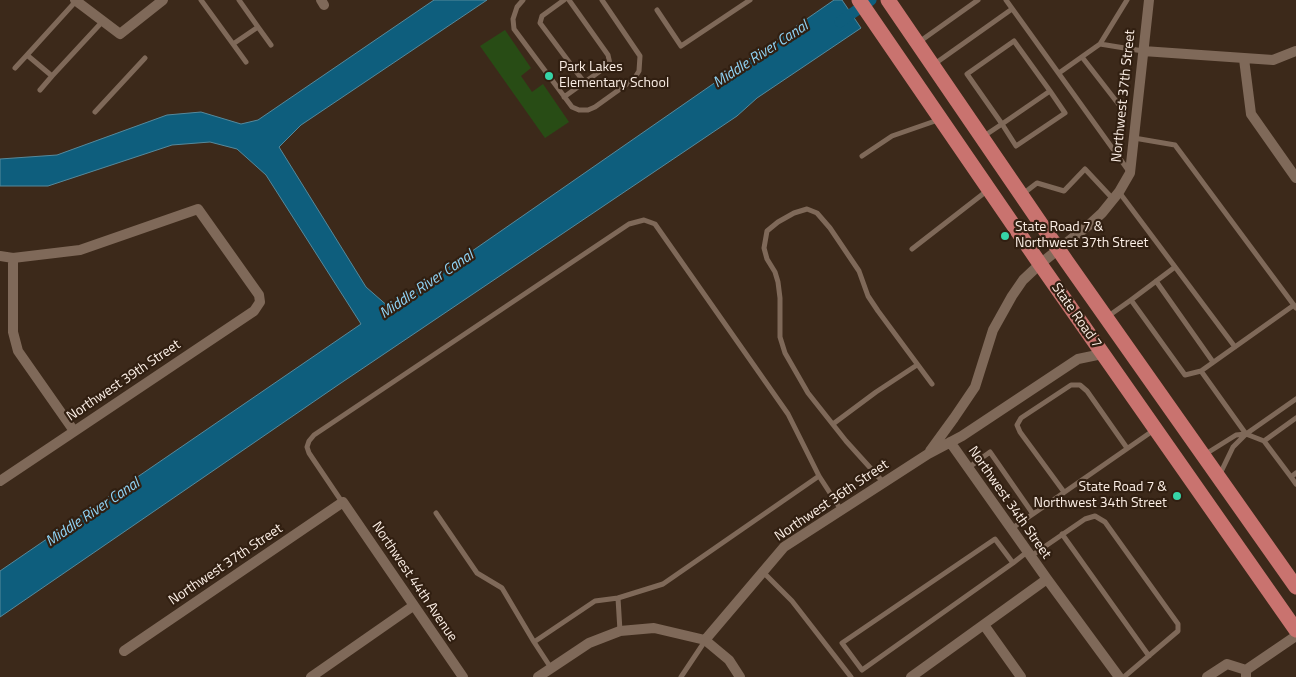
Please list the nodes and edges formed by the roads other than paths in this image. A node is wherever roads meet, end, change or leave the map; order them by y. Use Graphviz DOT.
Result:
graph roads {
  1 [pos="76,0"];
  2 [pos="163,0"];
  3 [pos="201,0"];
  4 [pos="239,0"];
  5 [pos="523,0"];
  6 [pos="564,0"];
  7 [pos="569,0"];
  8 [pos="602,0"];
  9 [pos="750,0"];
  10 [pos="859,0"];
  11 [pos="978,0"];
  12 [pos="1006,0"];
  13 [pos="1127,0"];
  14 [pos="1149,0"];
  15 [pos="892,6"];
  16 [pos="1012,9"];
  17 [pos="657,10"];
  18 [pos="102,22"];
  19 [pos="258,27"];
  20 [pos="918,43"];
  21 [pos="233,44"];
  22 [pos="1100,44"];
  23 [pos="271,45"];
  24 [pos="1143,51"];
  25 [pos="1296,52"];
  26 [pos="27,55"];
  27 [pos="1082,57"];
  28 [pos="145,58"];
  29 [pos="1244,59"];
  30 [pos="246,62"];
  31 [pos="933,65"];
  32 [pos="15,68"];
  33 [pos="1059,73"];
  34 [pos="52,76"];
  35 [pos="584,82"];
  36 [pos="40,90"];
  37 [pos="1050,91"];
  38 [pos="564,97"];
  39 [pos="1120,106"];
  40 [pos="95,112"];
  41 [pos="940,119"];
  42 [pos="1002,124"];
  43 [pos="982,138"];
  44 [pos="1134,138"];
  45 [pos="862,156"];
  46 [pos="1130,173"];
  47 [pos="1296,178"];
  48 [pos="989,190"];
  49 [pos="1021,195"];
  50 [pos="1116,196"];
  51 [pos="912,249"];
  52 [pos="1058,249"];
  53 [pos="0,256"];
  54 [pos="13,258"];
  55 [pos="1040,264"];
  56 [pos="1175,267"];
  57 [pos="1156,281"];
  58 [pos="1131,300"];
  59 [pos="1295,306"];
  60 [pos="1106,317"];
  61 [pos="1235,347"];
  62 [pos="1102,354"];
  63 [pos="1214,362"];
  64 [pos="918,365"];
  65 [pos="1201,371"];
  66 [pos="932,384"];
  67 [pos="1296,399"];
  68 [pos="1296,418"];
  69 [pos="833,424"];
  70 [pos="1155,429"];
  71 [pos="74,431"];
  72 [pos="1246,434"];
  73 [pos="1264,441"];
  74 [pos="950,442"];
  75 [pos="1128,448"];
  76 [pos="928,454"];
  77 [pos="1204,456"];
  78 [pos="968,468"];
  79 [pos="1296,473"];
  80 [pos="819,476"];
  81 [pos="1218,477"];
  82 [pos="1290,477"];
  83 [pos="0,481"];
  84 [pos="884,482"];
  85 [pos="1296,484"];
  86 [pos="1064,492"];
  87 [pos="343,502"];
  88 [pos="841,510"];
  89 [pos="436,514"];
  90 [pos="1033,514"];
  91 [pos="1011,529"];
  92 [pos="1062,534"];
  93 [pos="1029,554"];
  94 [pos="1012,562"];
  95 [pos="763,572"];
  96 [pos="1047,579"];
  97 [pos="1296,587"];
  98 [pos="618,598"];
  99 [pos="413,606"];
  100 [pos="984,624"];
  101 [pos="1296,630"];
  102 [pos="620,631"];
  103 [pos="1296,636"];
  104 [pos="705,640"];
  105 [pos="534,642"];
  106 [pos="124,651"];
  107 [pos="1149,656"];
  108 [pos="551,668"];
  109 [pos="1246,673"];
  110 [pos="1212,676"];
  111 [pos="311,677"];
  112 [pos="463,677"];
  113 [pos="538,677"];
  114 [pos="681,677"];
  115 [pos="740,677"];
  116 [pos="851,677"];
  117 [pos="911,677"];
  118 [pos="1021,677"];
  119 [pos="1119,677"];
  120 [pos="1124,677"];
  1 -- 18 [label="street"];
  1 -- 26 [label="lane"];
  2 -- 18 [label="street"];
  3 -- 21 [label="lane"];
  4 -- 19 [label="lane"];
  5 -- 38 [label="lane"];
  6 -- 35 [label="lane"];
  7 -- 35 [label="lane"];
  8 -- 38 [label="lane"];
  9 -- 17 [label="lane"];
  10 -- 41 [label="main road, State Road 7"];
  11 -- 20 [label="lane"];
  12 -- 16 [label="lane"];
  13 -- 22 [label="lane"];
  14 -- 24 [label="street, Northwest 37th Street"];
  15 -- 20 [label="main road, State Road 7"];
  16 -- 31 [label="lane"];
  16 -- 33 [label="lane"];
  18 -- 34 [label="lane"];
  19 -- 21 [label="lane"];
  19 -- 23 [label="lane"];
  20 -- 31 [label="main road, State Road 7"];
  21 -- 30 [label="lane"];
  22 -- 24 [label="lane"];
  22 -- 27 [label="lane"];
  24 -- 29 [label="street"];
  24 -- 44 [label="street, Northwest 37th Street"];
  25 -- 29 [label="street"];
  26 -- 32 [label="lane"];
  26 -- 34 [label="lane"];
  27 -- 33 [label="lane"];
  27 -- 39 [label="lane"];
  28 -- 40 [label="lane"];
  29 -- 47 [label="street"];
  31 -- 43 [label="main road, State Road 7"];
  33 -- 46 [label="lane"];
  34 -- 36 [label="lane"];
  35 -- 38 [label="lane"];
  37 -- 42 [label="lane"];
  37 -- 42 [label="lane"];
  37 -- 42 [label="lane"];
  41 -- 45 [label="lane"];
  41 -- 48 [label="main road, State Road 7"];
  42 -- 43 [label="lane"];
  43 -- 49 [label="main road, State Road 7"];
  44 -- 46 [label="street, Northwest 37th Street"];
  44 -- 59 [label="lane"];
  46 -- 50 [label="street, Northwest 37th Street"];
  48 -- 51 [label="lane"];
  48 -- 55 [label="main road, State Road 7"];
  49 -- 50 [label="lane"];
  49 -- 52 [label="main road, State Road 7"];
  50 -- 52 [label="street, Northwest 37th Street"];
  50 -- 56 [label="lane"];
  52 -- 55 [label="street, Northwest 37th Street"];
  52 -- 60 [label="main road, State Road 7"];
  53 -- 54 [label="street"];
  54 -- 71 [label="street"];
  54 -- 71 [label="street, Northwest 39th Street"];
  55 -- 62 [label="main road, State Road 7"];
  55 -- 76 [label="street, Northwest 37th Street"];
  56 -- 57 [label="lane"];
  56 -- 61 [label="lane"];
  57 -- 58 [label="lane"];
  57 -- 63 [label="lane"];
  58 -- 60 [label="lane"];
  58 -- 65 [label="lane"];
  59 -- 61 [label="lane"];
  60 -- 77 [label="main road, State Road 7"];
  61 -- 63 [label="lane"];
  62 -- 70 [label="main road, State Road 7"];
  62 -- 74 [label="street, Northwest 36th Street"];
  63 -- 65 [label="lane"];
  64 -- 66 [label="lane"];
  64 -- 69 [label="lane"];
  64 -- 69 [label="lane"];
  65 -- 72 [label="lane"];
  67 -- 72 [label="lane"];
  68 -- 73 [label="lane"];
  69 -- 84 [label="lane"];
  70 -- 75 [label="lane"];
  70 -- 101 [label="main road, State Road 7"];
  71 -- 83 [label="street, Northwest 39th Street"];
  72 -- 73 [label="lane"];
  72 -- 77 [label="lane"];
  72 -- 81 [label="lane"];
  73 -- 82 [label="lane"];
  74 -- 76 [label="street, Northwest 36th Street"];
  74 -- 78 [label="street, Northwest 34th Street"];
  75 -- 86 [label="lane"];
  75 -- 86 [label="lane"];
  76 -- 84 [label="street, Northwest 36th Street"];
  77 -- 81 [label="main road, State Road 7"];
  78 -- 90 [label="lane"];
  78 -- 91 [label="street, Northwest 34th Street"];
  79 -- 82 [label="lane"];
  80 -- 87 [label="lane"];
  80 -- 88 [label="lane"];
  80 -- 98 [label="lane"];
  81 -- 97 [label="main road, State Road 7"];
  82 -- 85 [label="lane"];
  84 -- 88 [label="street, Northwest 36th Street"];
  86 -- 90 [label="lane"];
  87 -- 99 [label="street, Northwest 44th Avenue"];
  87 -- 106 [label="street, Northwest 37th Street"];
  88 -- 95 [label="street, Northwest 36th Street"];
  89 -- 105 [label="lane"];
  90 -- 91 [label="lane"];
  91 -- 93 [label="street, Northwest 34th Street"];
  92 -- 93 [label="lane"];
  92 -- 107 [label="lane"];
  92 -- 107 [label="lane"];
  93 -- 94 [label="lane"];
  93 -- 96 [label="street, Northwest 34th Street"];
  94 -- 94 [label="lane"];
  95 -- 104 [label="street, Northwest 36th Street"];
  95 -- 116 [label="lane"];
  96 -- 100 [label="street, Northwest 34th Street"];
  96 -- 119 [label="street, Northwest 34th Street"];
  98 -- 102 [label="lane"];
  98 -- 105 [label="lane"];
  99 -- 111 [label="street"];
  99 -- 112 [label="street, Northwest 44th Avenue"];
  100 -- 117 [label="street, Northwest 34th Street"];
  100 -- 118 [label="street"];
  102 -- 104 [label="street"];
  102 -- 108 [label="street"];
  103 -- 109 [label="street"];
  104 -- 114 [label="lane"];
  104 -- 115 [label="street"];
  105 -- 108 [label="lane"];
  107 -- 120 [label="lane"];
  108 -- 113 [label="street"];
  109 -- 110 [label="street"];
}
